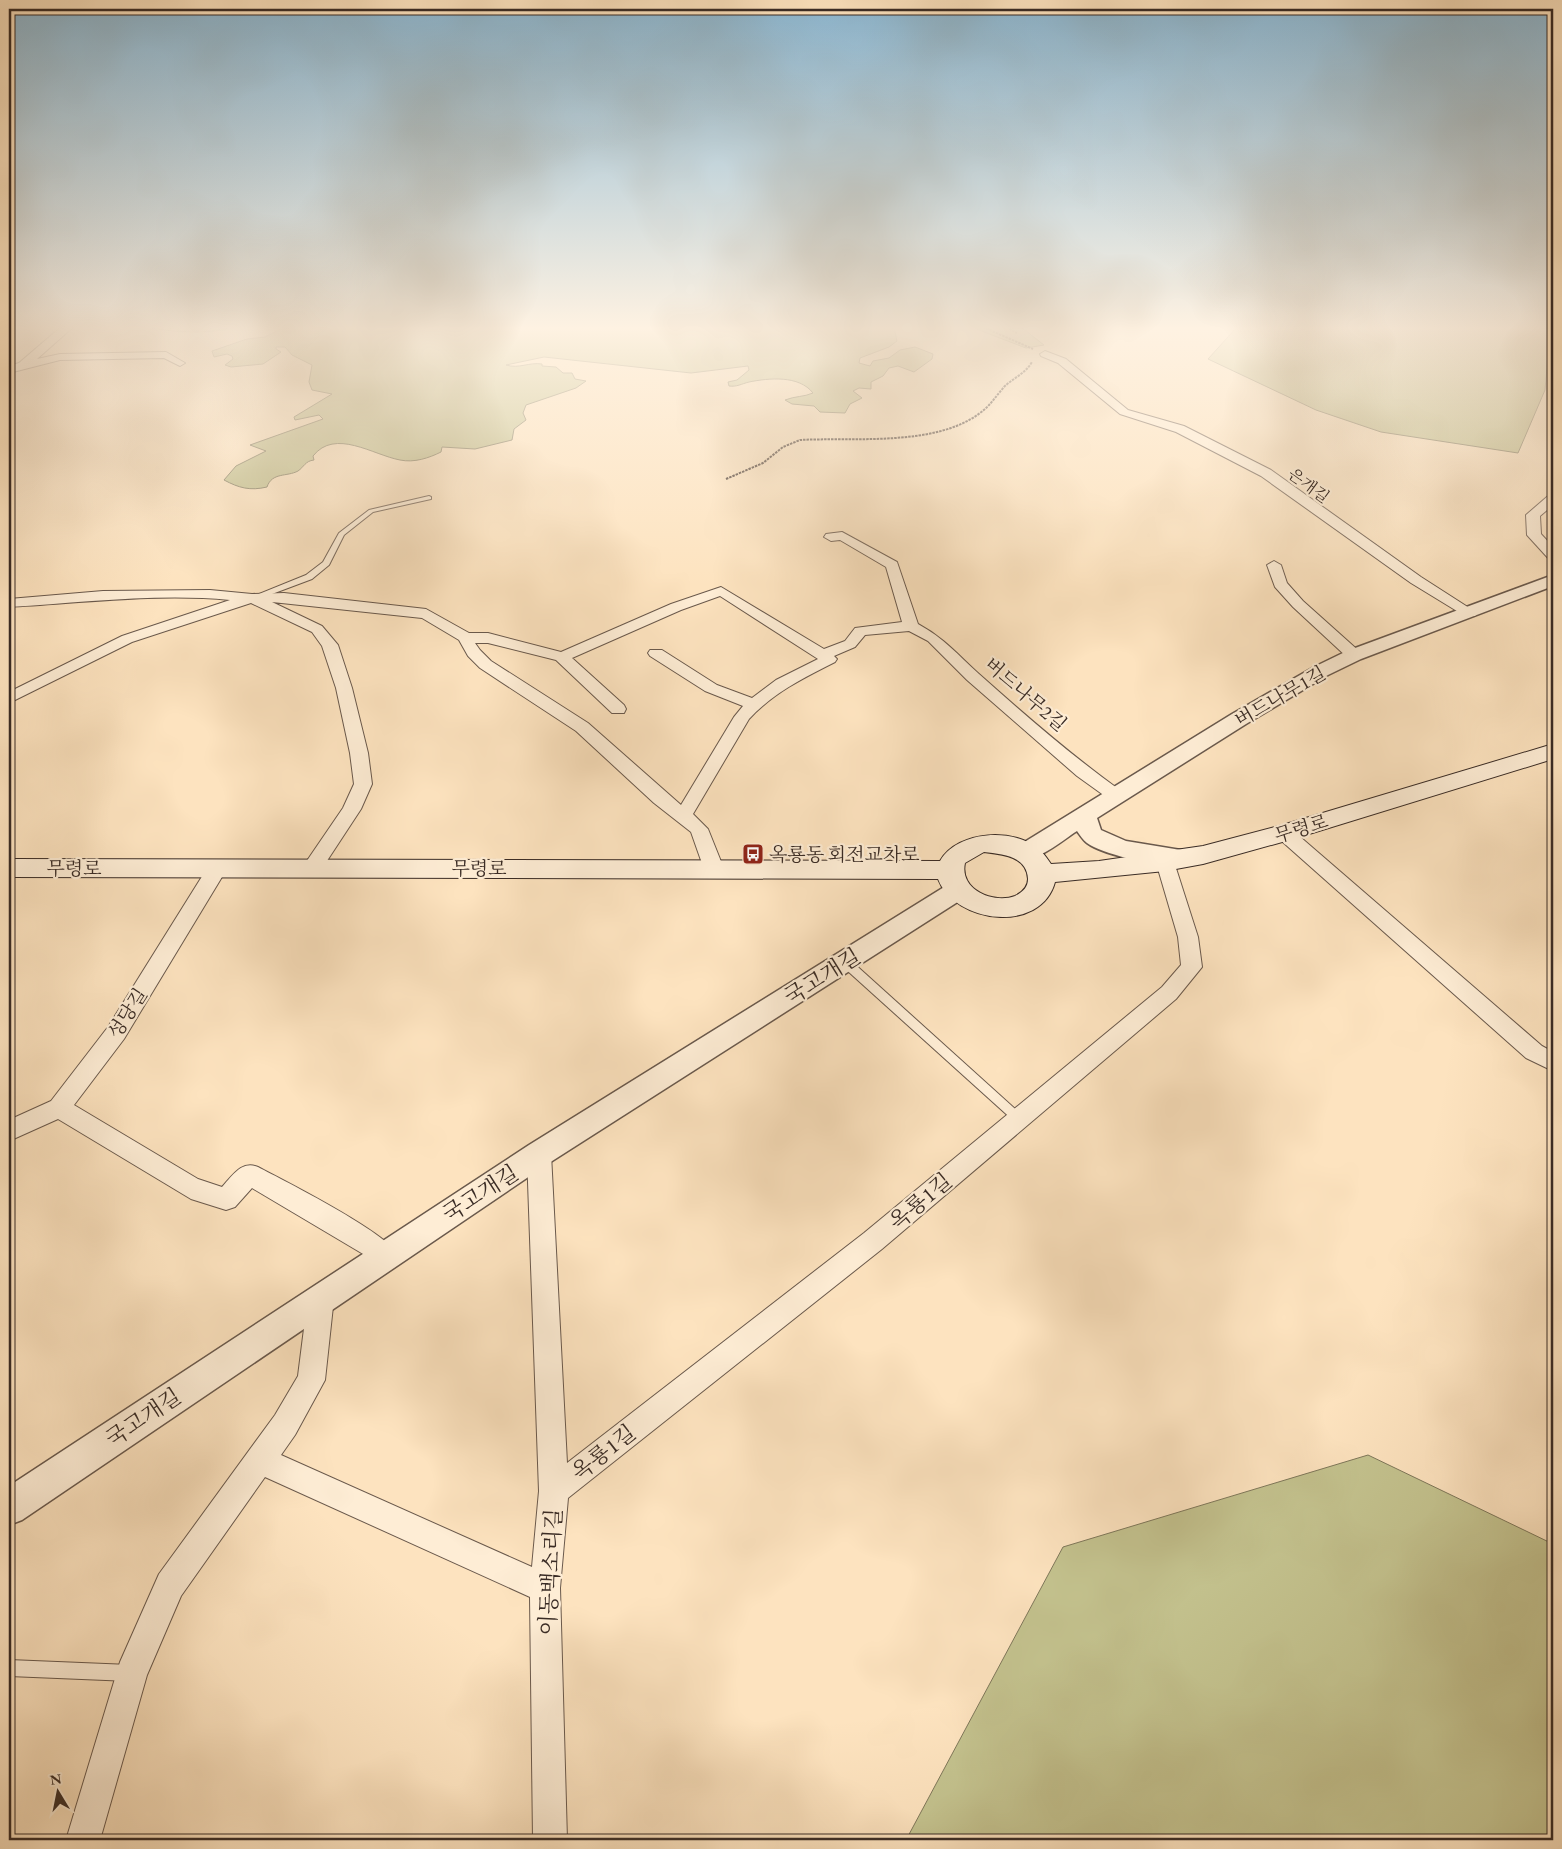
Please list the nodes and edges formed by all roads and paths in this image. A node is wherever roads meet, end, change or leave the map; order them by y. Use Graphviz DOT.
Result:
graph roads {
  1 [pos="980,413"];
  2 [pos="1128,413"];
  3 [pos="726,479"];
  4 [pos="429,498"];
  5 [pos="1553,498"];
  6 [pos="831,537"];
  7 [pos="1553,556"];
  8 [pos="1274,565"];
  9 [pos="1551,584"];
  10 [pos="252,598"];
  11 [pos="9,603"];
  12 [pos="1470,613"];
  13 [pos="910,626"];
  14 [pos="466,638"];
  15 [pos="656,653"];
  16 [pos="822,655"];
  17 [pos="1354,655"];
  18 [pos="562,657"];
  19 [pos="9,698"];
  20 [pos="754,704"];
  21 [pos="618,708"];
  22 [pos="1553,751"];
  23 [pos="1115,795"];
  24 [pos="1085,814"];
  25 [pos="682,815"];
  26 [pos="1284,833"];
  27 [pos="1026,852"];
  28 [pos="1175,860"];
  29 [pos="218,867"];
  30 [pos="9,868"];
  31 [pos="312,868"];
  32 [pos="714,869"];
  33 [pos="1043,874"];
  34 [pos="954,880"];
  35 [pos="845,962"];
  36 [pos="1553,1062"];
  37 [pos="59,1108"];
  38 [pos="1019,1119"];
  39 [pos="9,1131"];
  40 [pos="539,1154"];
  41 [pos="385,1255"];
  42 [pos="321,1297"];
  43 [pos="259,1460"];
  44 [pos="554,1491"];
  45 [pos="9,1507"];
  46 [pos="545,1588"];
  47 [pos="9,1668"];
  48 [pos="131,1673"];
  49 [pos="83,1840"];
  50 [pos="550,1840"];
  1 -- 3 [label="path"];
  2 -- 12 [label="street, 은개길"];
  4 -- 10 [label="lane"];
  5 -- 7 [label="street"];
  6 -- 13 [label="street"];
  8 -- 17 [label="street"];
  9 -- 12 [label="street, 버드나무1길"];
  10 -- 11 [label="street"];
  10 -- 14 [label="street"];
  10 -- 19 [label="street"];
  10 -- 31 [label="street"];
  12 -- 17 [label="street, 버드나무1길"];
  13 -- 16 [label="street"];
  13 -- 23 [label="street, 버드나무2길"];
  14 -- 18 [label="street"];
  14 -- 25 [label="street"];
  15 -- 20 [label="street"];
  16 -- 18 [label="street"];
  16 -- 20 [label="street"];
  17 -- 23 [label="street, 버드나무1길"];
  18 -- 21 [label="street"];
  20 -- 25 [label="street"];
  22 -- 26 [label="main road, 무령로"];
  23 -- 24 [label="street, 버드나무1길"];
  24 -- 27 [label="street, 버드나무1길"];
  24 -- 28 [label="street"];
  25 -- 32 [label="street"];
  26 -- 28 [label="main road, 무령로"];
  26 -- 36 [label="street"];
  27 -- 33 [label="main road"];
  27 -- 34 [label="main road"];
  28 -- 33 [label="main road, 무령로"];
  28 -- 38 [label="street, 옥룡1길"];
  29 -- 30 [label="main road, 무령로"];
  29 -- 31 [label="main road, 무령로"];
  29 -- 37 [label="street, 성당길"];
  31 -- 32 [label="main road, 무령로"];
  32 -- 34 [label="main road, 무령로"];
  33 -- 34 [label="main road"];
  34 -- 35 [label="street, 국고개길"];
  35 -- 38 [label="lane"];
  35 -- 40 [label="street, 국고개길"];
  37 -- 39 [label="street, 성당길"];
  37 -- 41 [label="street"];
  38 -- 44 [label="street, 옥룡1길"];
  40 -- 41 [label="street, 국고개길"];
  40 -- 44 [label="street, 이동백소리길"];
  41 -- 42 [label="street, 국고개길"];
  42 -- 43 [label="street"];
  42 -- 45 [label="street, 국고개길"];
  43 -- 46 [label="street"];
  43 -- 48 [label="street"];
  44 -- 46 [label="street, 이동백소리길"];
  46 -- 50 [label="street, 이동백소리길"];
  47 -- 48 [label="lane"];
  48 -- 49 [label="street"];
}
